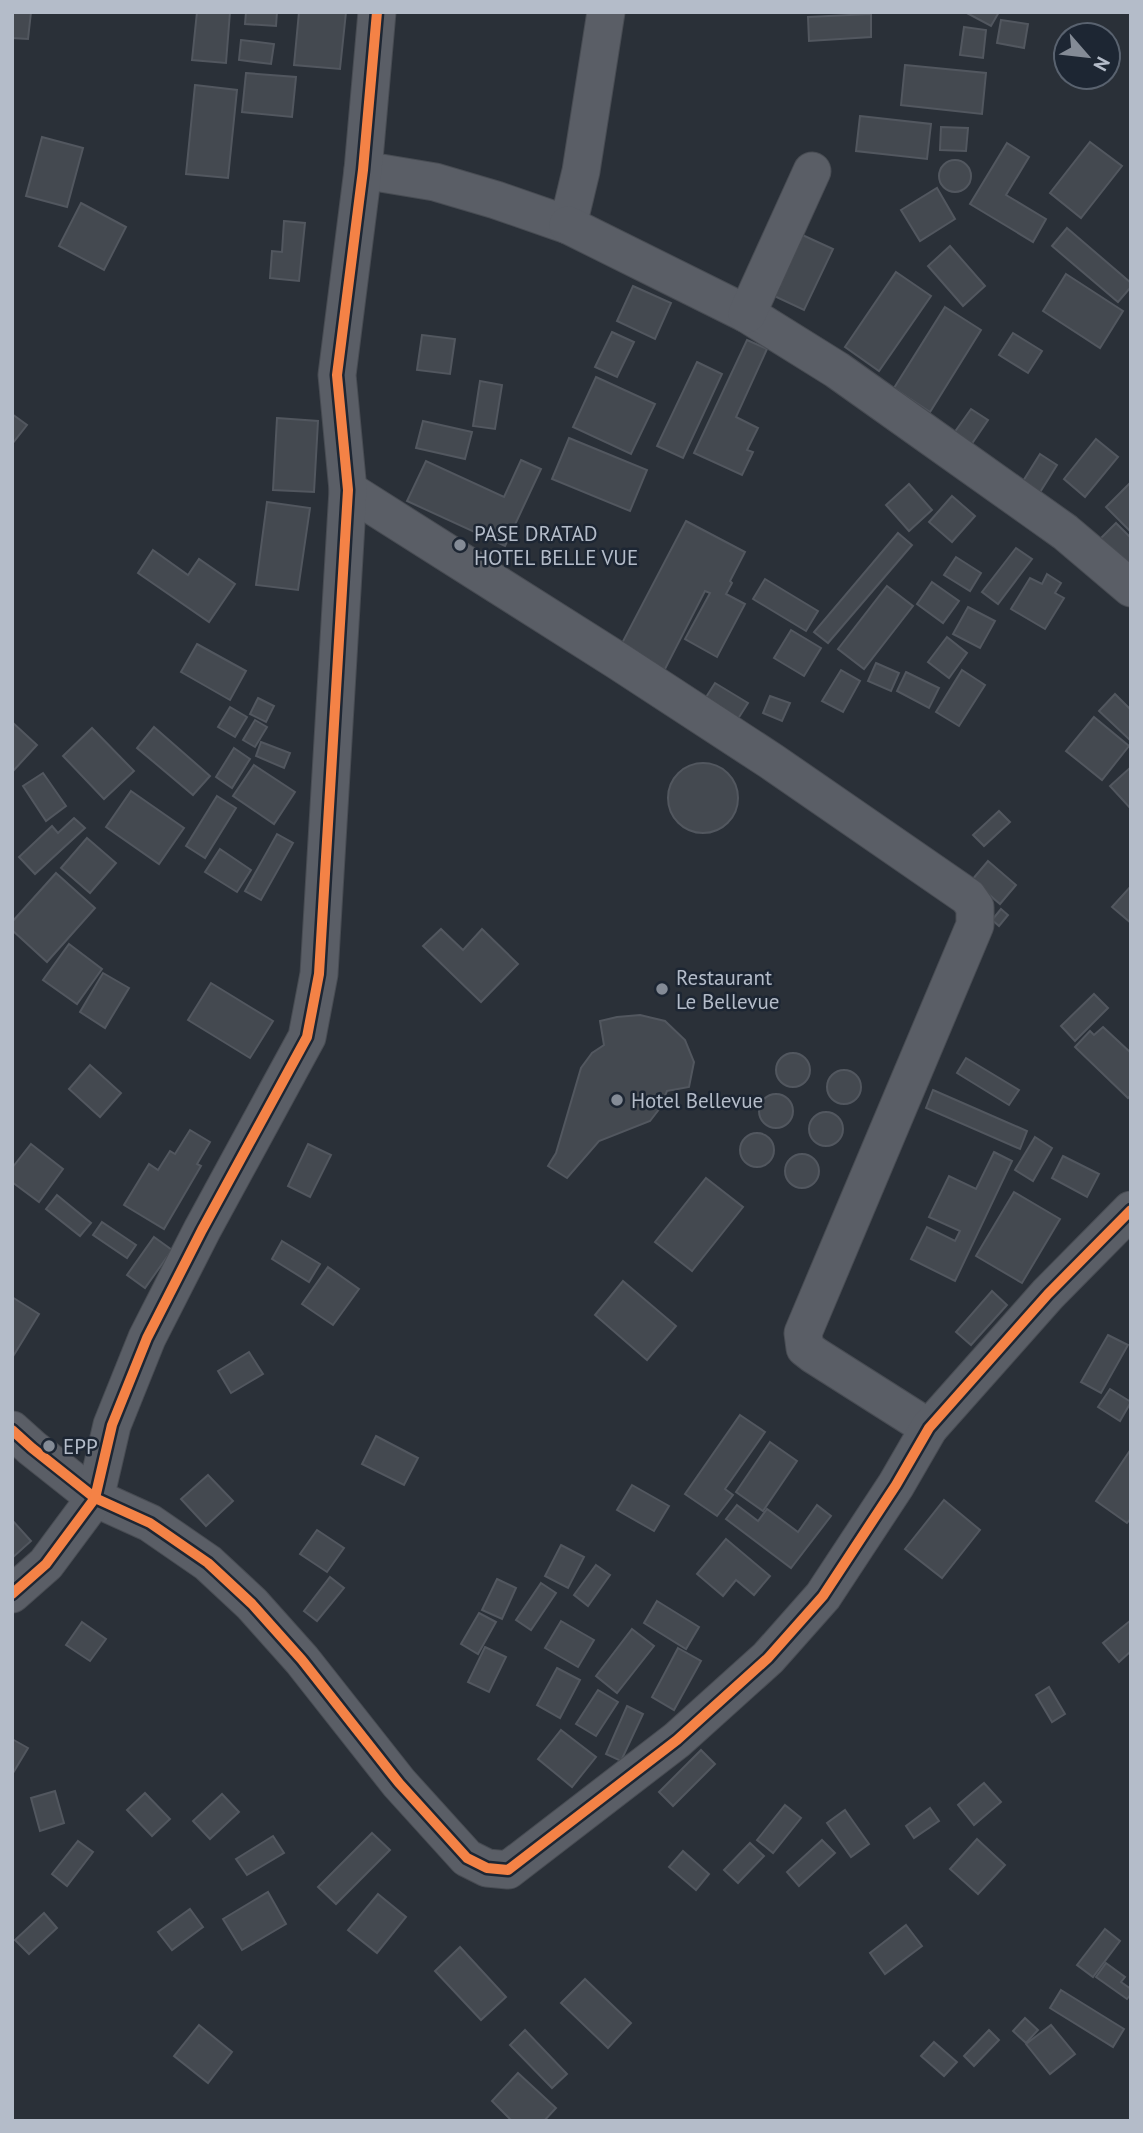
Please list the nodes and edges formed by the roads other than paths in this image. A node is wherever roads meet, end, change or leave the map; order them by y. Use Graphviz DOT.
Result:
graph roads {
  1 [pos="377,12"];
  2 [pos="606,12"];
  3 [pos="363,170"];
  4 [pos="812,171"];
  5 [pos="568,225"];
  6 [pos="747,314"];
  7 [pos="348,490"];
  8 [pos="1131,588"];
  9 [pos="1131,1210"];
  10 [pos="929,1428"];
  11 [pos="12,1430"];
  12 [pos="95,1498"];
  13 [pos="12,1594"];
  1 -- 3 [label="street"];
  2 -- 5 [label="street"];
  3 -- 5 [label="street"];
  3 -- 7 [label="street"];
  4 -- 6 [label="street"];
  5 -- 6 [label="street"];
  6 -- 8 [label="street"];
  7 -- 10 [label="street"];
  7 -- 12 [label="street"];
  9 -- 10 [label="street"];
  10 -- 12 [label="street"];
  11 -- 12 [label="street"];
  12 -- 13 [label="street"];
}
